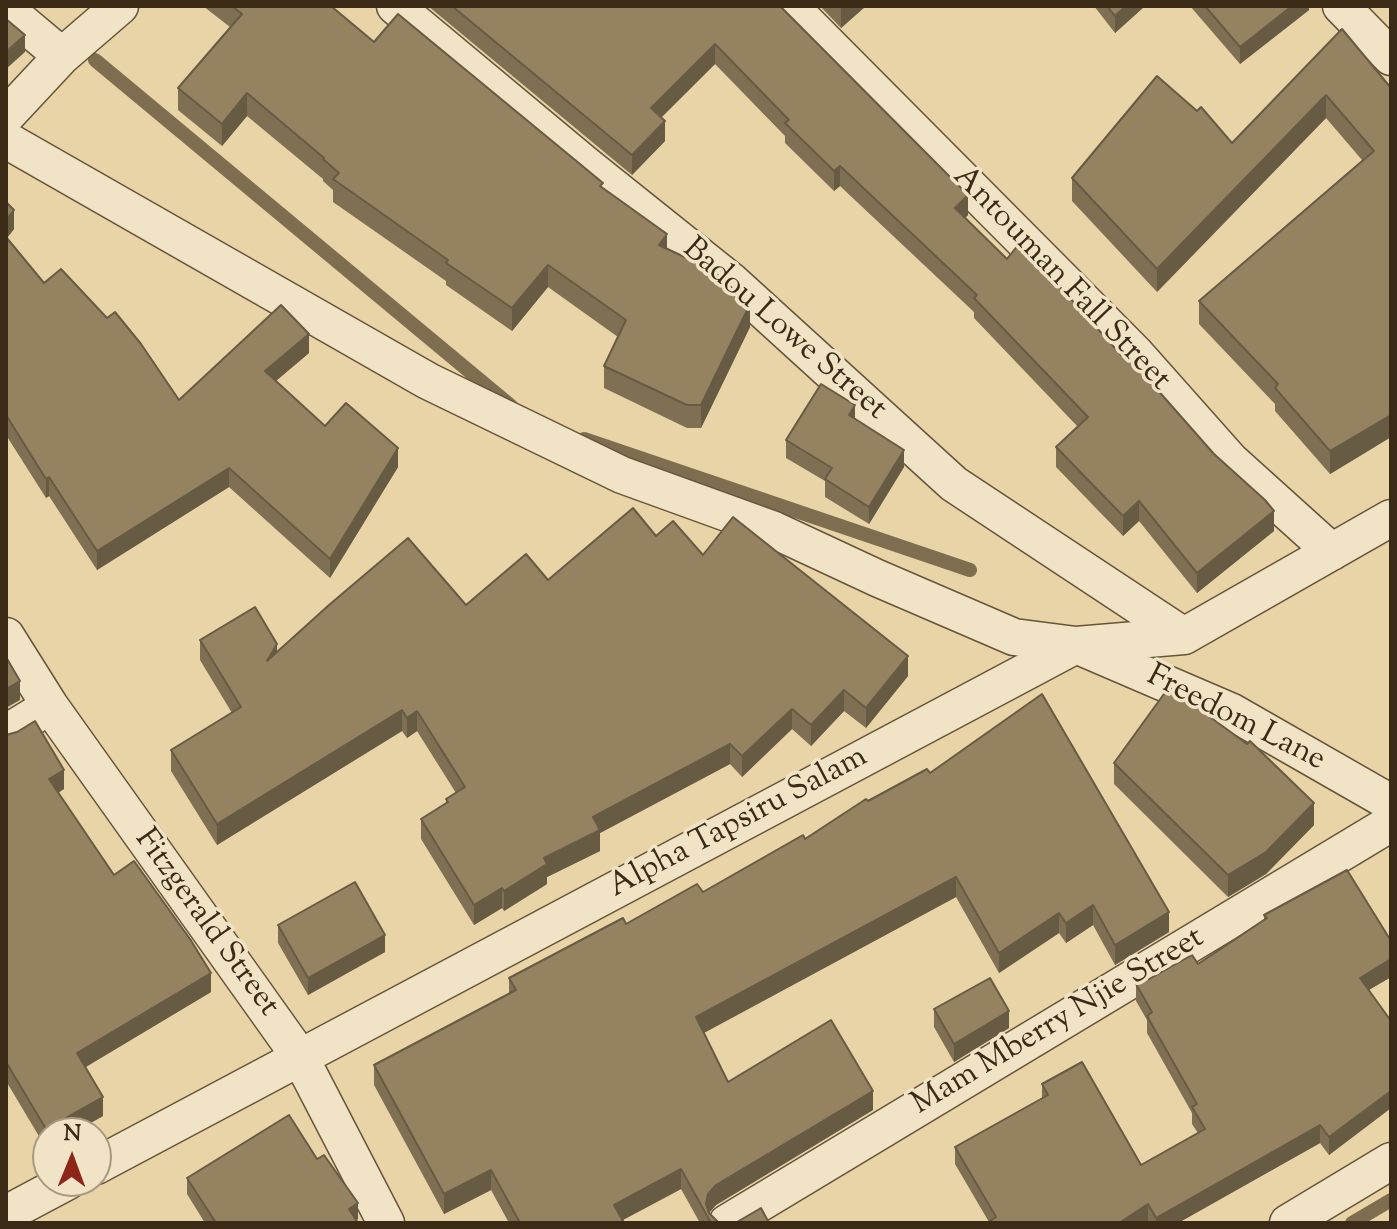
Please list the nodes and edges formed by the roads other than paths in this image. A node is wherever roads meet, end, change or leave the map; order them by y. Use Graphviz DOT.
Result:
graph roads {
  1 [pos="120,6"];
  2 [pos="395,6"];
  3 [pos="790,6"];
  4 [pos="1341,6"];
  5 [pos="6,9"];
  6 [pos="62,56"];
  7 [pos="1391,57"];
  8 [pos="6,116"];
  9 [pos="6,140"];
  10 [pos="1391,518"];
  11 [pos="1332,552"];
  12 [pos="6,636"];
  13 [pos="1184,636"];
  14 [pos="1076,645"];
  15 [pos="50,706"];
  16 [pos="6,733"];
  17 [pos="1391,803"];
  18 [pos="1391,823"];
  19 [pos="300,1057"];
  20 [pos="112,1157"];
  21 [pos="1391,1161"];
  22 [pos="38,1197"];
  23 [pos="6,1214"];
  24 [pos="386,1223"];
  25 [pos="727,1223"];
  26 [pos="1288,1223"];
  1 -- 6 [label="street"];
  2 -- 13 [label="street, Badou Lowe Street"];
  3 -- 11 [label="street, Antouman Fall Street"];
  4 -- 7 [label="street"];
  5 -- 6 [label="street"];
  6 -- 8 [label="street"];
  9 -- 14 [label="street"];
  10 -- 11 [label="street, Alpha Tapsiru Salam"];
  11 -- 13 [label="street, Alpha Tapsiru Salam"];
  12 -- 15 [label="street, Fitzgerald Street"];
  13 -- 14 [label="street, Alpha Tapsiru Salam"];
  14 -- 17 [label="street, Freedom Lane"];
  14 -- 19 [label="street, Alpha Tapsiru Salam"];
  15 -- 16 [label="street"];
  15 -- 19 [label="street, Fitzgerald Street"];
  18 -- 25 [label="street, Mam Mberry Njie Street"];
  19 -- 20 [label="street, Alpha Tapsiru Salam"];
  19 -- 24 [label="street, Fitzgerald Street"];
  21 -- 26 [label="street"];
  22 -- 23 [label="street"];
}
